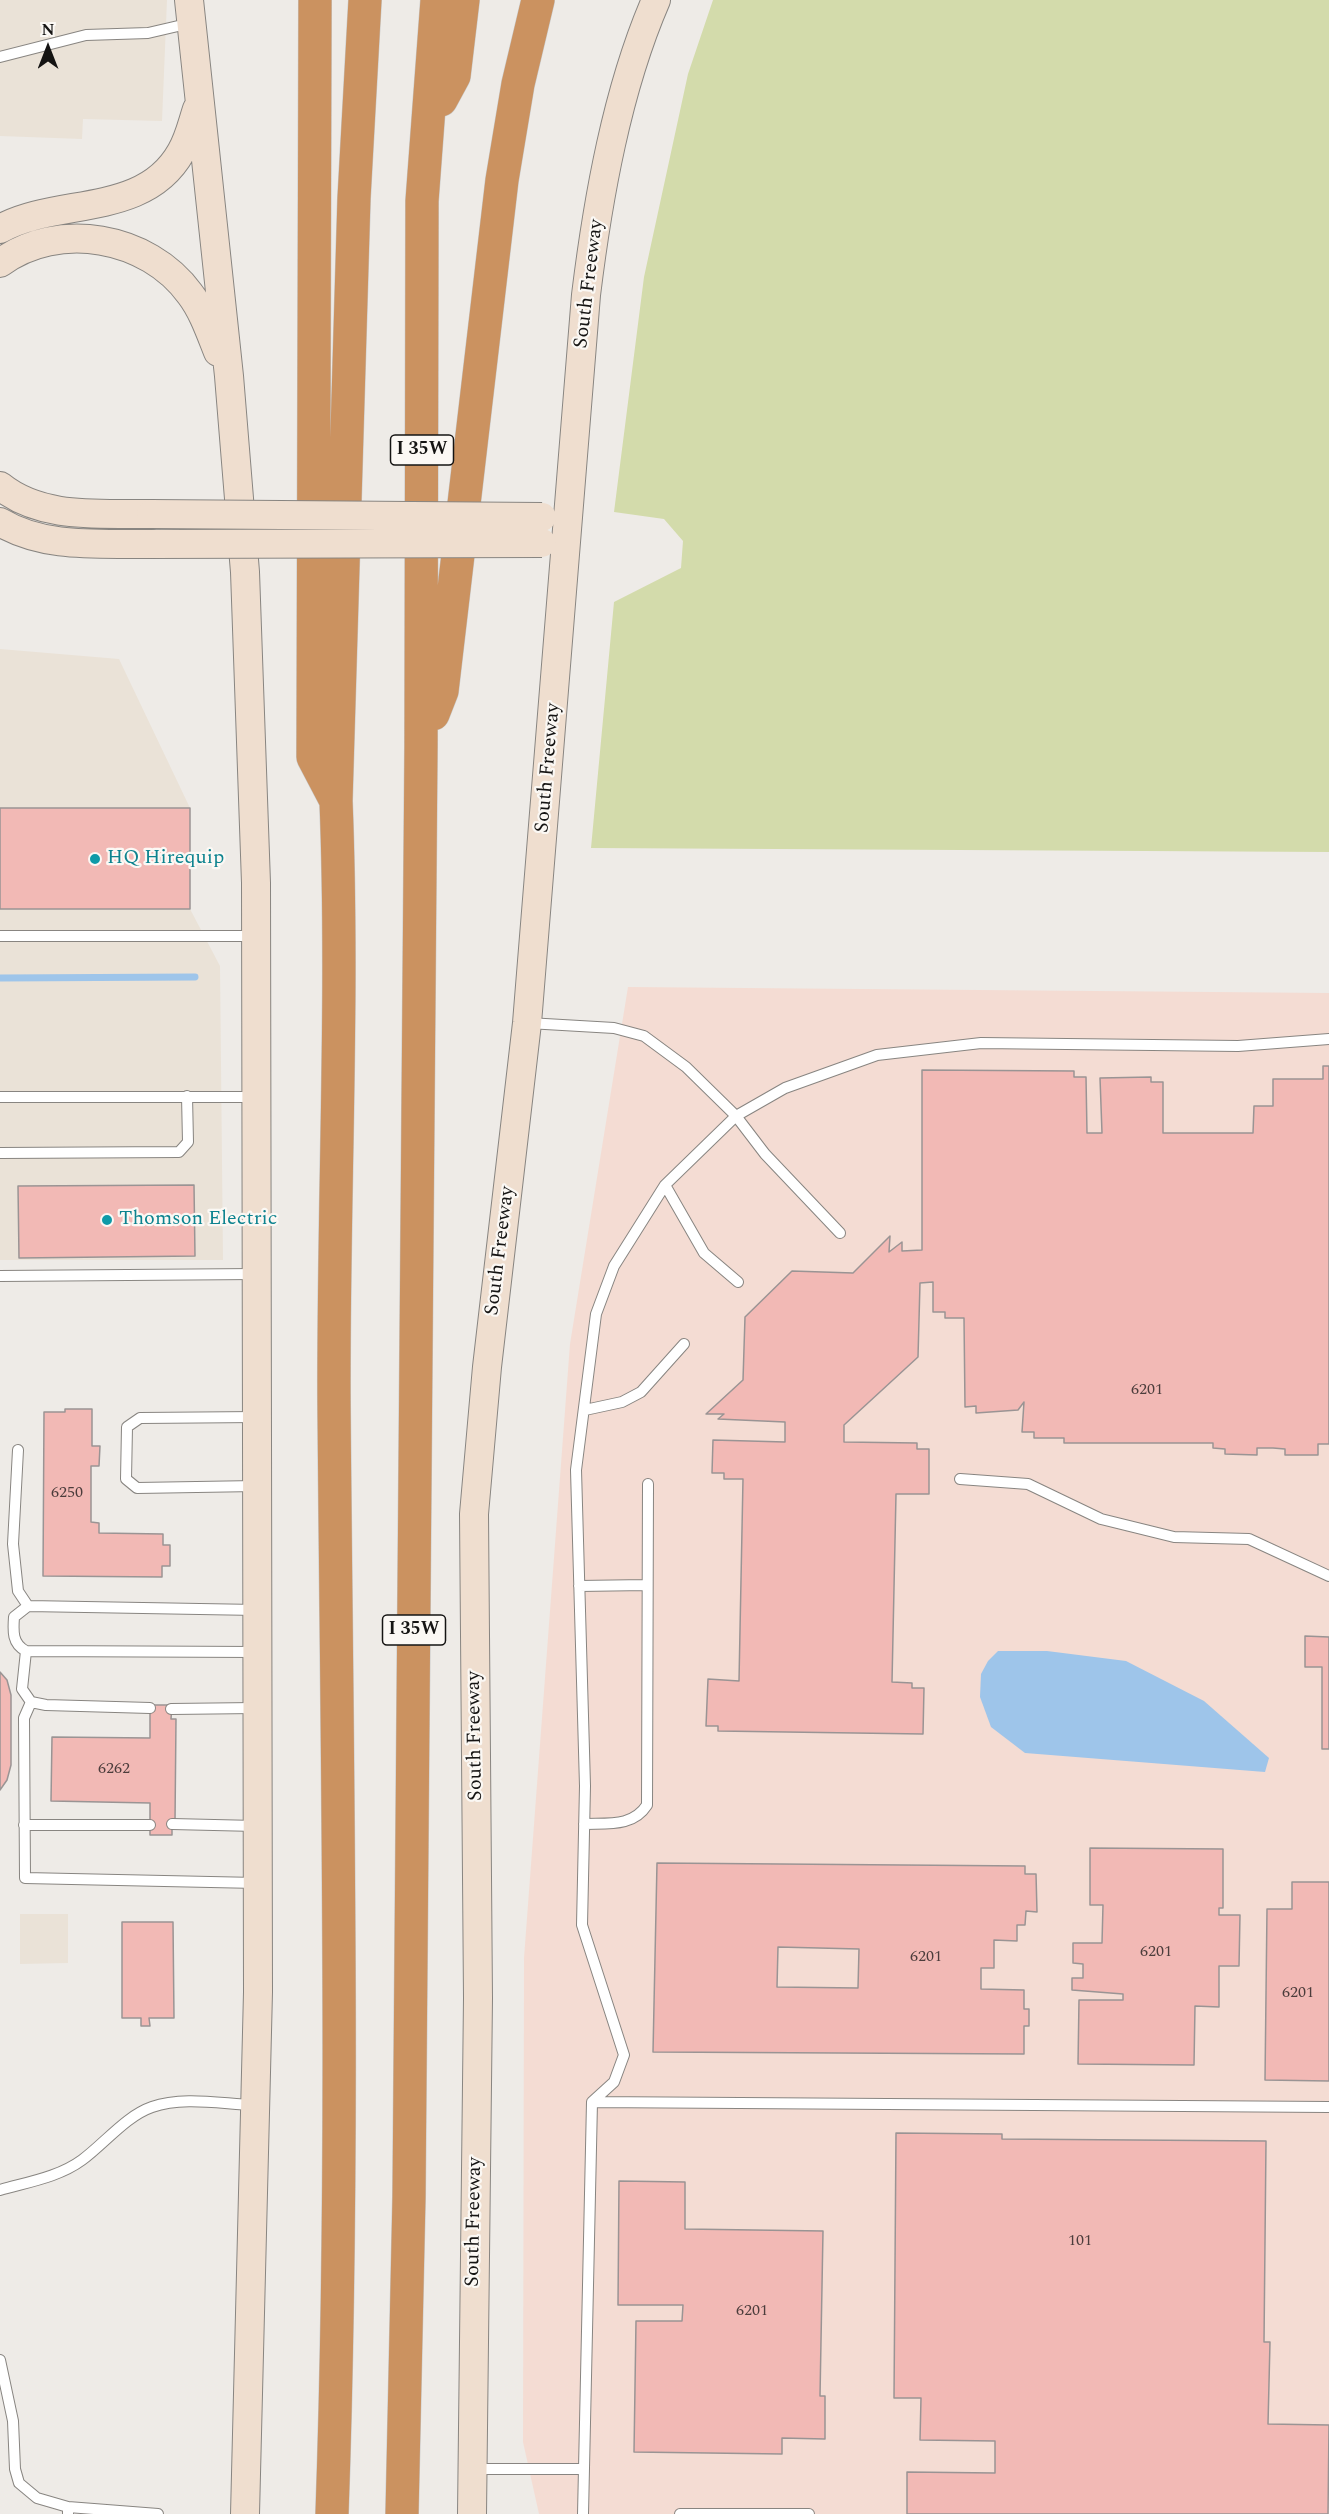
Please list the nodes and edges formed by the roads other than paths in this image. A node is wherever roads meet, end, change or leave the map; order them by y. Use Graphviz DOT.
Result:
graph roads {
  1 [pos="315,0"];
  2 [pos="365,0"];
  3 [pos="437,0"];
  4 [pos="463,0"];
  5 [pos="538,0"];
  6 [pos="656,0"];
  7 [pos="190,11"];
  8 [pos="0,57"];
  9 [pos="200,98"];
  10 [pos="428,126"];
  11 [pos="0,230"];
  12 [pos="0,263"];
  13 [pos="229,376"];
  14 [pos="0,486"];
  15 [pos="0,522"];
  16 [pos="555,530"];
  17 [pos="421,747"];
  18 [pos="336,801"];
  19 [pos="0,936"];
  20 [pos="256,936"];
  21 [pos="527,1023"];
  22 [pos="1329,1039"];
  23 [pos="187,1096"];
  24 [pos="0,1097"];
  25 [pos="256,1097"];
  26 [pos="736,1116"];
  27 [pos="0,1153"];
  28 [pos="665,1185"];
  29 [pos="840,1233"];
  30 [pos="257,1274"];
  31 [pos="0,1275"];
  32 [pos="738,1282"];
  33 [pos="684,1344"];
  34 [pos="585,1410"];
  35 [pos="257,1417"];
  36 [pos="18,1450"];
  37 [pos="960,1479"];
  38 [pos="648,1484"];
  39 [pos="257,1486"];
  40 [pos="1329,1576"];
  41 [pos="646,1585"];
  42 [pos="579,1586"];
  43 [pos="28,1606"];
  44 [pos="257,1610"];
  45 [pos="26,1651"];
  46 [pos="257,1652"];
  47 [pos="31,1702"];
  48 [pos="150,1708"];
  49 [pos="257,1708"];
  50 [pos="171,1709"];
  51 [pos="172,1824"];
  52 [pos="584,1824"];
  53 [pos="150,1825"];
  54 [pos="24,1826"];
  55 [pos="257,1826"];
  56 [pos="257,1883"];
  57 [pos="592,2102"];
  58 [pos="255,2105"];
  59 [pos="1329,2107"];
  60 [pos="0,2190"];
  61 [pos="0,2360"];
  62 [pos="470,2469"];
  63 [pos="583,2469"];
  64 [pos="68,2511"];
  65 [pos="739,2513"];
  66 [pos="158,2514"];
  67 [pos="244,2514"];
  68 [pos="332,2514"];
  69 [pos="402,2514"];
  70 [pos="472,2514"];
  71 [pos="583,2514"];
  72 [pos="681,2514"];
  73 [pos="801,2514"];
  74 [pos="809,2514"];
  1 -- 18 [label="highway"];
  2 -- 18 [label="highway"];
  3 -- 10 [label="highway, I 35W"];
  4 -- 10 [label="highway"];
  5 -- 17 [label="highway"];
  6 -- 16 [label="main road, South Freeway"];
  7 -- 8 [label="lane"];
  7 -- 9 [label="main road"];
  9 -- 11 [label="main road"];
  9 -- 13 [label="main road"];
  10 -- 17 [label="highway, I 35W"];
  12 -- 13 [label="main road"];
  13 -- 20 [label="main road"];
  14 -- 16 [label="main road, bridge"];
  15 -- 16 [label="main road, bridge"];
  16 -- 21 [label="main road, South Freeway"];
  17 -- 69 [label="highway, I 35W"];
  18 -- 68 [label="highway"];
  19 -- 20 [label="lane"];
  20 -- 25 [label="main road"];
  21 -- 26 [label="lane"];
  21 -- 62 [label="main road, South Freeway"];
  22 -- 26 [label="lane"];
  23 -- 24 [label="lane"];
  23 -- 25 [label="lane"];
  23 -- 27 [label="lane"];
  25 -- 30 [label="main road"];
  26 -- 28 [label="lane"];
  26 -- 29 [label="lane"];
  28 -- 32 [label="lane"];
  28 -- 34 [label="lane"];
  30 -- 31 [label="lane"];
  30 -- 35 [label="main road"];
  33 -- 34 [label="lane"];
  34 -- 42 [label="lane"];
  35 -- 39 [label="main road"];
  35 -- 39 [label="lane"];
  36 -- 43 [label="lane"];
  37 -- 40 [label="lane"];
  38 -- 41 [label="lane"];
  39 -- 44 [label="main road"];
  41 -- 42 [label="lane"];
  41 -- 52 [label="lane"];
  42 -- 52 [label="lane"];
  43 -- 44 [label="lane"];
  43 -- 45 [label="lane"];
  44 -- 46 [label="main road"];
  45 -- 46 [label="lane"];
  45 -- 47 [label="lane"];
  46 -- 49 [label="main road"];
  47 -- 48 [label="lane"];
  47 -- 54 [label="lane"];
  49 -- 50 [label="lane"];
  49 -- 55 [label="main road"];
  51 -- 55 [label="lane"];
  52 -- 57 [label="lane"];
  53 -- 54 [label="lane"];
  54 -- 56 [label="lane"];
  55 -- 56 [label="main road"];
  56 -- 58 [label="main road"];
  57 -- 59 [label="lane"];
  57 -- 63 [label="lane"];
  58 -- 60 [label="lane"];
  58 -- 67 [label="main road"];
  61 -- 64 [label="lane"];
  62 -- 63 [label="lane"];
  62 -- 70 [label="main road, South Freeway"];
  63 -- 71 [label="lane"];
  64 -- 66 [label="lane"];
  65 -- 72 [label="lane"];
  65 -- 73 [label="lane"];
  73 -- 74 [label="lane"];
}
